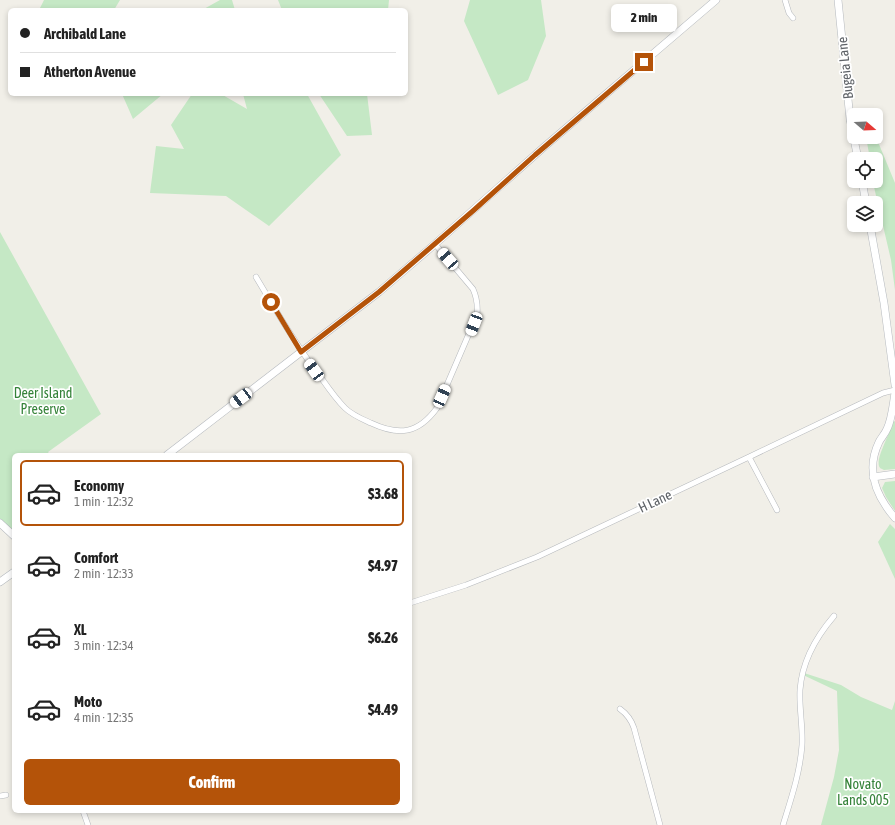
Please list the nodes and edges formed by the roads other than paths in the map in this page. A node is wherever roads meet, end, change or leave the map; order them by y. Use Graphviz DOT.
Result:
graph roads {
  1 [pos="716,0"];
  2 [pos="785,0"];
  3 [pos="838,0"];
  4 [pos="793,18"];
  5 [pos="857,152"];
  6 [pos="871,232"];
  7 [pos="435,244"];
  8 [pos="256,277"];
  9 [pos="301,352"];
  10 [pos="895,385"];
  11 [pos="895,390"];
  12 [pos="895,393"];
  13 [pos="170,453"];
  14 [pos="749,457"];
  15 [pos="895,474"];
  16 [pos="874,477"];
  17 [pos="777,510"];
  18 [pos="895,518"];
  19 [pos="0,523"];
  20 [pos="12,534"];
  21 [pos="12,573"];
  22 [pos="0,582"];
  23 [pos="412,602"];
  24 [pos="834,616"];
  25 [pos="620,709"];
  26 [pos="6,795"];
  27 [pos="0,796"];
  28 [pos="84,813"];
  29 [pos="88,825"];
  30 [pos="660,825"];
  31 [pos="783,825"];
  1 -- 7 [label="main road"];
  2 -- 4 [label="street"];
  3 -- 5 [label="main road, Bugeia Lane"];
  6 -- 10 [label="main road"];
  7 -- 9 [label="main road"];
  7 -- 9 [label="street"];
  8 -- 9 [label="street"];
  9 -- 13 [label="main road"];
  11 -- 14 [label="street, H Lane"];
  12 -- 16 [label="main road"];
  14 -- 17 [label="street"];
  14 -- 23 [label="street, H Lane"];
  15 -- 16 [label="main road"];
  16 -- 18 [label="main road"];
  19 -- 20 [label="main road"];
  21 -- 22 [label="main road"];
  24 -- 31 [label="street"];
  25 -- 30 [label="street"];
  26 -- 27 [label="street"];
  28 -- 29 [label="street"];
}
